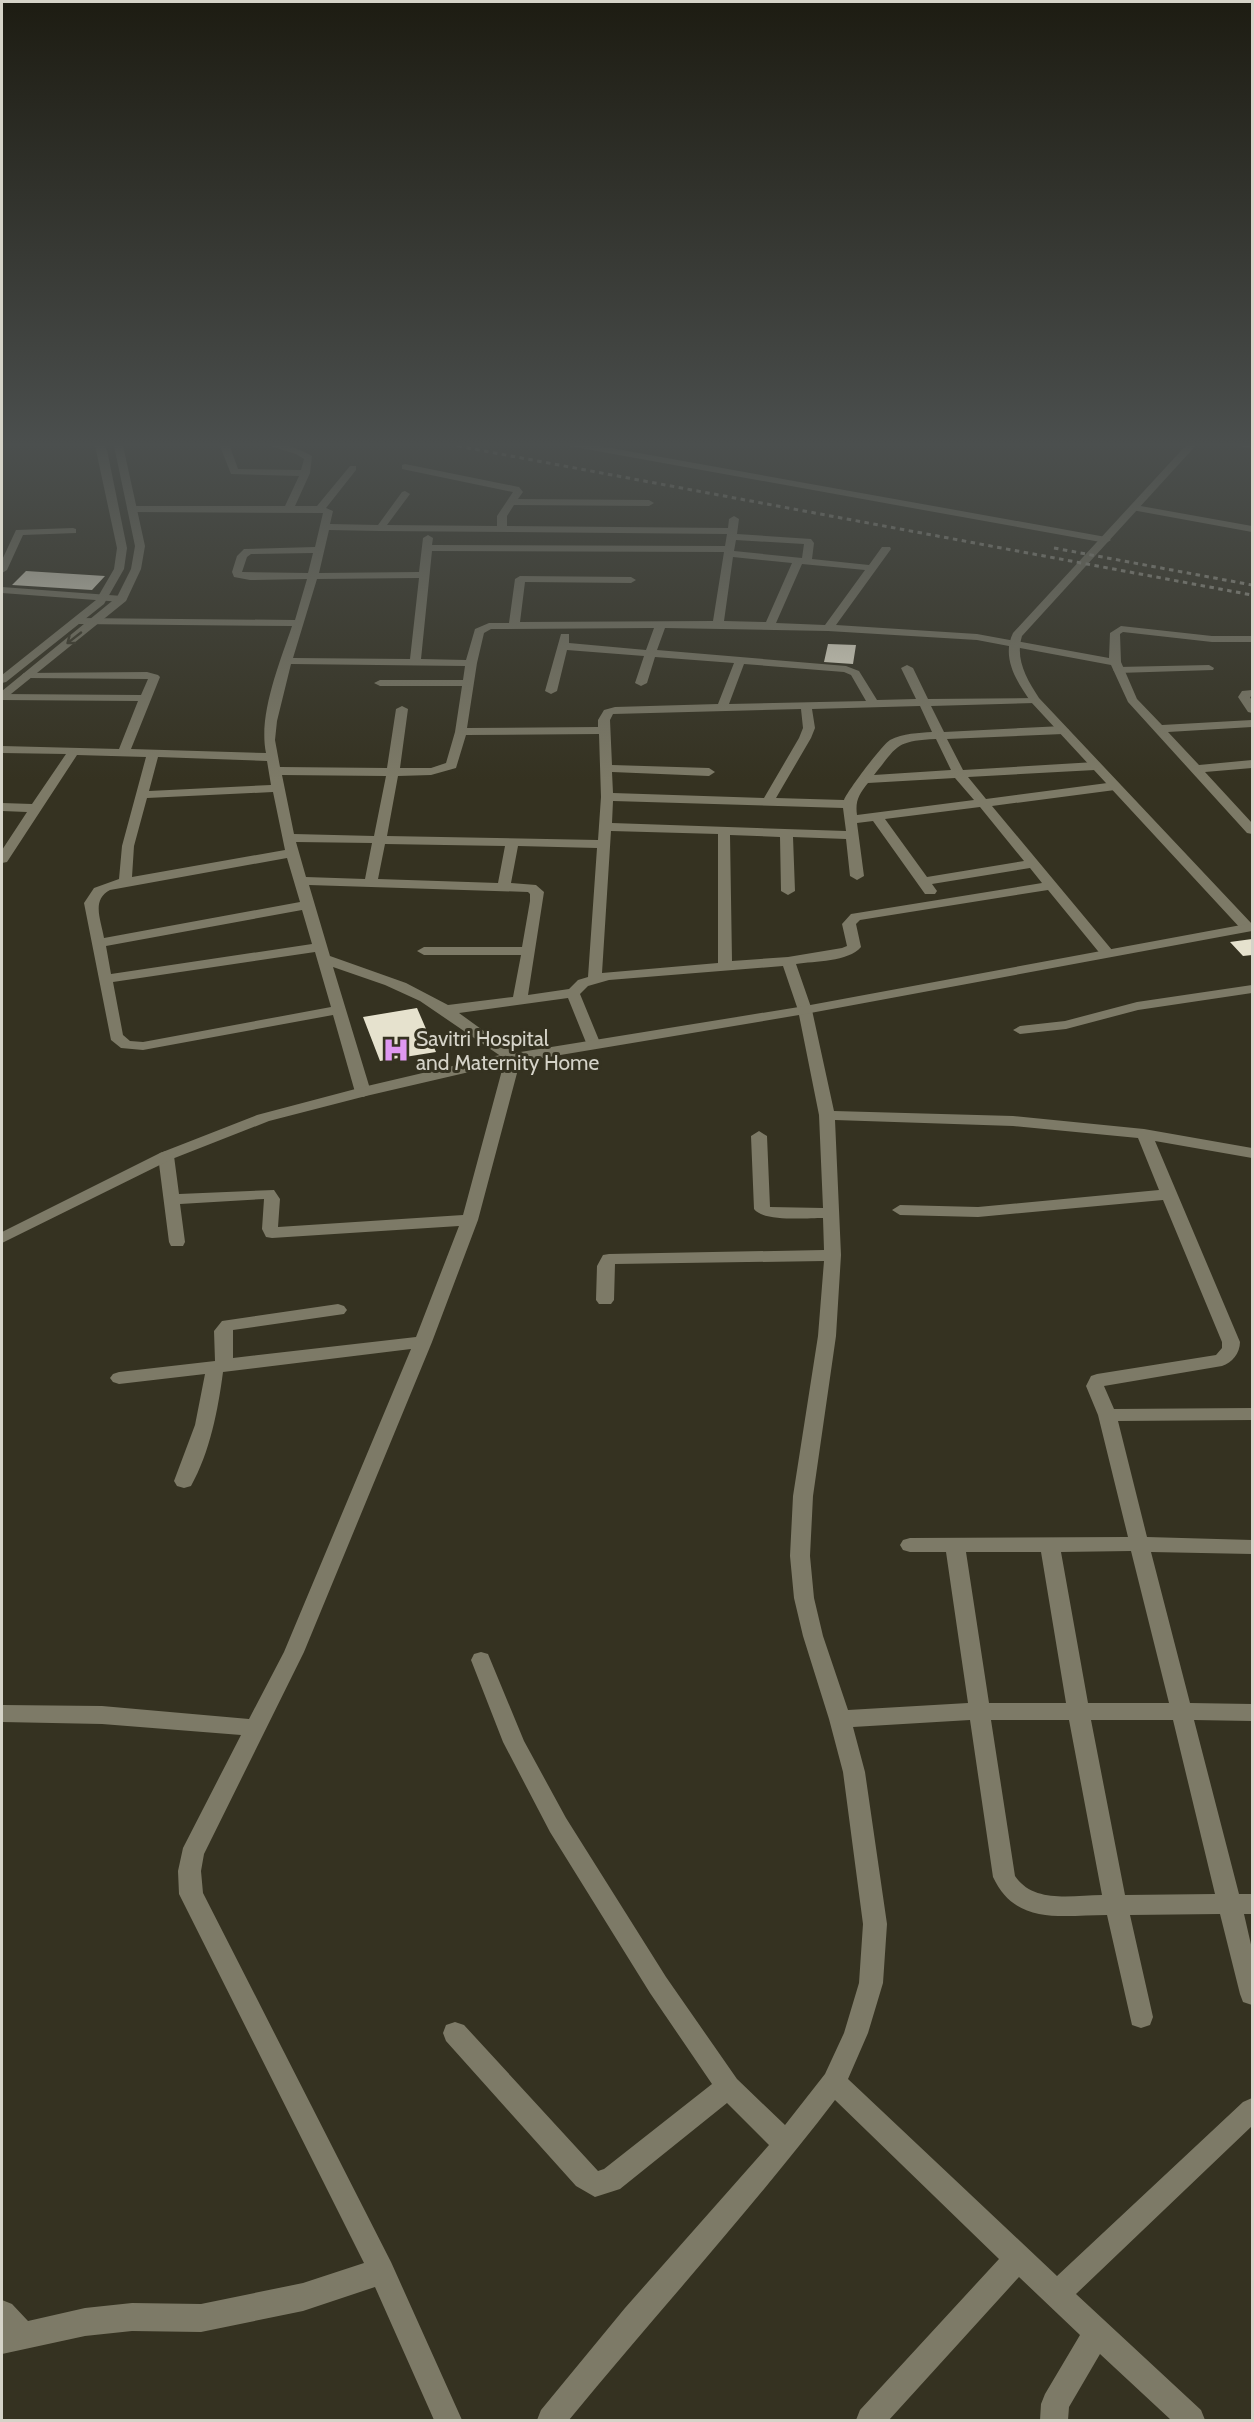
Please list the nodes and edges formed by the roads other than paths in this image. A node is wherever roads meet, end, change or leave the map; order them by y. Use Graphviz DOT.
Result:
graph roads {
  1 [pos="9,554"];
  2 [pos="121,554"];
  3 [pos="139,554"];
  4 [pos="244,554"];
  5 [pos="319,554"];
  6 [pos="426,554"];
  7 [pos="730,554"];
  8 [pos="748,554"];
  9 [pos="805,554"];
  10 [pos="881,554"];
  11 [pos="1093,554"];
  12 [pos="803,560"];
  13 [pos="522,564"];
  14 [pos="871,568"];
  15 [pos="2,570"];
  16 [pos="424,575"];
  17 [pos="314,576"];
  18 [pos="520,579"];
  19 [pos="631,580"];
  20 [pos="2,590"];
  21 [pos="103,598"];
  22 [pos="122,599"];
  23 [pos="77,621"];
  24 [pos="94,622"];
  25 [pos="299,623"];
  26 [pos="718,624"];
  27 [pos="660,625"];
  28 [pos="514,626"];
  29 [pos="567,626"];
  30 [pos="770,626"];
  31 [pos="828,627"];
  32 [pos="1252,639"];
  33 [pos="1013,644"];
  34 [pos="562,646"];
  35 [pos="651,653"];
  36 [pos="286,661"];
  37 [pos="740,661"];
  38 [pos="415,663"];
  39 [pos="471,663"];
  40 [pos="1116,666"];
  41 [pos="907,668"];
  42 [pos="1209,668"];
  43 [pos="28,675"];
  44 [pos="2,680"];
  45 [pos="468,682"];
  46 [pos="380,683"];
  47 [pos="640,683"];
  48 [pos="551,692"];
  49 [pos="1252,693"];
  50 [pos="2,696"];
  51 [pos="146,698"];
  52 [pos="1035,700"];
  53 [pos="925,702"];
  54 [pos="874,704"];
  55 [pos="806,706"];
  56 [pos="402,708"];
  57 [pos="722,708"];
  58 [pos="1252,711"];
  59 [pos="1252,723"];
  60 [pos="1157,729"];
  61 [pos="605,730"];
  62 [pos="1063,730"];
  63 [pos="461,732"];
  64 [pos="940,735"];
  65 [pos="2,749"];
  66 [pos="74,751"];
  67 [pos="124,752"];
  68 [pos="153,753"];
  69 [pos="271,757"];
  70 [pos="1252,764"];
  71 [pos="1095,766"];
  72 [pos="606,768"];
  73 [pos="1198,769"];
  74 [pos="274,771"];
  75 [pos="393,772"];
  76 [pos="709,772"];
  77 [pos="958,773"];
  78 [pos="865,779"];
  79 [pos="1115,786"];
  80 [pos="278,788"];
  81 [pos="140,795"];
  82 [pos="607,797"];
  83 [pos="768,802"];
  84 [pos="981,802"];
  85 [pos="849,804"];
  86 [pos="2,807"];
  87 [pos="34,808"];
  88 [pos="876,816"];
  89 [pos="849,820"];
  90 [pos="605,826"];
  91 [pos="1252,830"];
  92 [pos="724,831"];
  93 [pos="786,832"];
  94 [pos="852,835"];
  95 [pos="288,838"];
  96 [pos="380,840"];
  97 [pos="512,842"];
  98 [pos="604,844"];
  99 [pos="293,853"];
  100 [pos="2,859"];
  101 [pos="1032,864"];
  102 [pos="857,876"];
  103 [pos="301,881"];
  104 [pos="124,882"];
  105 [pos="372,882"];
  106 [pos="923,882"];
  107 [pos="504,886"];
  108 [pos="1050,886"];
  109 [pos="788,891"];
  110 [pos="938,903"];
  111 [pos="308,905"];
  112 [pos="1250,927"];
  113 [pos="100,943"];
  114 [pos="424,951"];
  115 [pos="528,951"];
  116 [pos="1107,952"];
  117 [pos="322,953"];
  118 [pos="788,962"];
  119 [pos="725,967"];
  120 [pos="595,978"];
  121 [pos="106,979"];
  122 [pos="1252,989"];
  123 [pos="573,993"];
  124 [pos="520,1000"];
  125 [pos="339,1010"];
  126 [pos="446,1010"];
  127 [pos="804,1010"];
  128 [pos="1020,1030"];
  129 [pos="594,1045"];
  130 [pos="513,1058"];
  131 [pos="363,1092"];
  132 [pos="827,1115"];
  133 [pos="1144,1134"];
  134 [pos="759,1136"];
  135 [pos="1252,1153"];
  136 [pos="166,1156"];
  137 [pos="1170,1194"];
  138 [pos="171,1199"];
  139 [pos="900,1210"];
  140 [pos="832,1213"];
  141 [pos="470,1220"];
  142 [pos="2,1238"];
  143 [pos="177,1242"];
  144 [pos="833,1255"];
  145 [pos="605,1300"];
  146 [pos="338,1310"];
  147 [pos="423,1342"];
  148 [pos="220,1366"];
  149 [pos="119,1378"];
  150 [pos="1252,1414"];
  151 [pos="1107,1415"];
  152 [pos="184,1480"];
  153 [pos="1050,1544"];
  154 [pos="1138,1544"];
  155 [pos="910,1545"];
  156 [pos="955,1545"];
  157 [pos="1252,1547"];
  158 [pos="481,1660"];
  159 [pos="980,1711"];
  160 [pos="1078,1712"];
  161 [pos="1252,1712"];
  162 [pos="2,1713"];
  163 [pos="1180,1714"];
  164 [pos="840,1719"];
  165 [pos="256,1728"];
  166 [pos="1242,1904"];
  167 [pos="1115,1905"];
  168 [pos="1252,1994"];
  169 [pos="1141,2017"];
  170 [pos="454,2033"];
  171 [pos="834,2082"];
  172 [pos="728,2087"];
  173 [pos="1252,2109"];
  174 [pos="786,2144"];
  175 [pos="1017,2259"];
  176 [pos="382,2271"];
  177 [pos="1057,2294"];
  178 [pos="2,2314"];
  179 [pos="1097,2333"];
  180 [pos="12,2337"];
  181 [pos="448,2421"];
  182 [pos="551,2421"];
  183 [pos="870,2421"];
  184 [pos="1054,2421"];
  185 [pos="1191,2421"];
  1 -- 15 [label="street"];
  2 -- 21 [label="street"];
  3 -- 22 [label="street"];
  4 -- 17 [label="street"];
  5 -- 17 [label="street"];
  6 -- 16 [label="street"];
  7 -- 26 [label="street"];
  8 -- 12 [label="street"];
  9 -- 12 [label="street"];
  10 -- 14 [label="street"];
  11 -- 33 [label="street"];
  12 -- 14 [label="street"];
  12 -- 30 [label="street"];
  13 -- 18 [label="street"];
  14 -- 31 [label="street"];
  16 -- 17 [label="street"];
  16 -- 38 [label="street"];
  17 -- 25 [label="street"];
  18 -- 19 [label="street"];
  18 -- 28 [label="street"];
  20 -- 21 [label="street"];
  21 -- 22 [label="street"];
  21 -- 23 [label="street"];
  22 -- 24 [label="street"];
  23 -- 24 [label="street"];
  23 -- 44 [label="street"];
  24 -- 25 [label="street"];
  24 -- 43 [label="street, one-way"];
  25 -- 36 [label="street"];
  26 -- 27 [label="street"];
  26 -- 30 [label="street"];
  27 -- 29 [label="street"];
  27 -- 35 [label="street"];
  28 -- 29 [label="street"];
  28 -- 39 [label="street"];
  29 -- 34 [label="street"];
  30 -- 31 [label="street"];
  31 -- 33 [label="street"];
  32 -- 40 [label="street"];
  33 -- 40 [label="street"];
  33 -- 52 [label="street"];
  34 -- 35 [label="street"];
  34 -- 48 [label="street"];
  35 -- 37 [label="street"];
  35 -- 47 [label="street"];
  36 -- 38 [label="street"];
  36 -- 69 [label="street"];
  37 -- 54 [label="street"];
  37 -- 57 [label="street"];
  38 -- 39 [label="street"];
  39 -- 45 [label="street"];
  40 -- 42 [label="lane"];
  40 -- 60 [label="street"];
  41 -- 53 [label="street"];
  43 -- 50 [label="street"];
  43 -- 51 [label="street"];
  45 -- 46 [label="street"];
  45 -- 63 [label="street"];
  49 -- 58 [label="street"];
  50 -- 51 [label="street"];
  51 -- 67 [label="street"];
  52 -- 53 [label="street"];
  52 -- 62 [label="street"];
  53 -- 54 [label="street"];
  53 -- 64 [label="street"];
  54 -- 55 [label="street"];
  55 -- 57 [label="street"];
  55 -- 83 [label="street"];
  56 -- 75 [label="street"];
  57 -- 61 [label="street"];
  59 -- 60 [label="street"];
  60 -- 73 [label="street"];
  61 -- 63 [label="street"];
  61 -- 72 [label="street"];
  62 -- 64 [label="street"];
  62 -- 71 [label="street"];
  63 -- 75 [label="street"];
  64 -- 77 [label="street"];
  64 -- 78 [label="street"];
  65 -- 66 [label="street"];
  66 -- 67 [label="street"];
  66 -- 87 [label="street"];
  67 -- 68 [label="street"];
  68 -- 69 [label="street"];
  68 -- 81 [label="street"];
  69 -- 74 [label="street"];
  70 -- 73 [label="street"];
  71 -- 77 [label="street"];
  71 -- 79 [label="street"];
  72 -- 76 [label="street"];
  72 -- 82 [label="street"];
  73 -- 91 [label="street"];
  74 -- 75 [label="street"];
  74 -- 80 [label="street"];
  75 -- 96 [label="street"];
  77 -- 78 [label="street"];
  77 -- 84 [label="street"];
  78 -- 85 [label="street"];
  79 -- 84 [label="street"];
  79 -- 112 [label="street"];
  80 -- 81 [label="street"];
  80 -- 95 [label="street"];
  81 -- 104 [label="street"];
  82 -- 83 [label="street"];
  82 -- 90 [label="street"];
  83 -- 85 [label="street"];
  84 -- 88 [label="street"];
  84 -- 101 [label="street"];
  85 -- 89 [label="street"];
  86 -- 87 [label="street"];
  87 -- 100 [label="street"];
  88 -- 89 [label="street"];
  88 -- 106 [label="street"];
  89 -- 94 [label="street"];
  90 -- 92 [label="street"];
  90 -- 98 [label="street"];
  92 -- 93 [label="street"];
  92 -- 119 [label="street"];
  93 -- 94 [label="street"];
  93 -- 109 [label="street"];
  94 -- 102 [label="street"];
  95 -- 96 [label="street"];
  95 -- 99 [label="street"];
  96 -- 97 [label="street"];
  96 -- 105 [label="street"];
  97 -- 98 [label="street"];
  97 -- 107 [label="street"];
  98 -- 120 [label="street"];
  99 -- 103 [label="street"];
  99 -- 104 [label="street"];
  101 -- 106 [label="street"];
  101 -- 108 [label="street"];
  103 -- 105 [label="street"];
  103 -- 111 [label="street"];
  104 -- 113 [label="street"];
  105 -- 107 [label="street"];
  106 -- 110 [label="street"];
  107 -- 115 [label="street"];
  108 -- 110 [label="street"];
  108 -- 116 [label="street"];
  110 -- 118 [label="street"];
  111 -- 113 [label="street"];
  111 -- 117 [label="street"];
  112 -- 116 [label="street"];
  113 -- 121 [label="street"];
  114 -- 115 [label="street"];
  115 -- 124 [label="street"];
  116 -- 127 [label="street"];
  117 -- 121 [label="street"];
  117 -- 125 [label="street"];
  117 -- 126 [label="street"];
  118 -- 119 [label="street"];
  118 -- 127 [label="street"];
  119 -- 120 [label="street"];
  120 -- 123 [label="street"];
  121 -- 125 [label="street"];
  122 -- 128 [label="street"];
  123 -- 124 [label="street"];
  123 -- 129 [label="street"];
  124 -- 126 [label="street"];
  125 -- 131 [label="street"];
  126 -- 130 [label="street"];
  127 -- 129 [label="street"];
  127 -- 132 [label="street"];
  129 -- 130 [label="street"];
  130 -- 131 [label="street"];
  130 -- 141 [label="street"];
  131 -- 136 [label="street"];
  132 -- 133 [label="street"];
  132 -- 140 [label="street"];
  133 -- 135 [label="street"];
  133 -- 137 [label="street"];
  134 -- 140 [label="street"];
  136 -- 138 [label="street"];
  136 -- 142 [label="street"];
  137 -- 139 [label="street"];
  137 -- 151 [label="street"];
  138 -- 141 [label="street"];
  138 -- 143 [label="street"];
  140 -- 144 [label="street"];
  141 -- 147 [label="street"];
  144 -- 145 [label="street"];
  144 -- 164 [label="street"];
  146 -- 148 [label="street"];
  147 -- 148 [label="street"];
  147 -- 165 [label="street"];
  148 -- 149 [label="street"];
  148 -- 152 [label="street"];
  150 -- 151 [label="street"];
  151 -- 154 [label="street"];
  153 -- 154 [label="street"];
  153 -- 156 [label="street"];
  153 -- 160 [label="street"];
  154 -- 157 [label="street"];
  154 -- 163 [label="street"];
  155 -- 156 [label="street"];
  156 -- 159 [label="street"];
  158 -- 172 [label="street"];
  159 -- 160 [label="street"];
  159 -- 164 [label="street"];
  159 -- 167 [label="street"];
  160 -- 163 [label="street"];
  160 -- 167 [label="street"];
  161 -- 163 [label="street"];
  162 -- 165 [label="street"];
  163 -- 166 [label="street"];
  164 -- 171 [label="street"];
  165 -- 176 [label="street"];
  166 -- 167 [label="street"];
  166 -- 168 [label="street"];
  167 -- 169 [label="street"];
  170 -- 172 [label="street"];
  171 -- 174 [label="street"];
  171 -- 175 [label="street"];
  172 -- 174 [label="street"];
  173 -- 177 [label="street"];
  174 -- 182 [label="street"];
  175 -- 177 [label="street"];
  175 -- 183 [label="street"];
  176 -- 180 [label="street"];
  176 -- 181 [label="street"];
  177 -- 179 [label="street"];
  178 -- 180 [label="street"];
  179 -- 184 [label="street"];
  179 -- 185 [label="street"];
}
